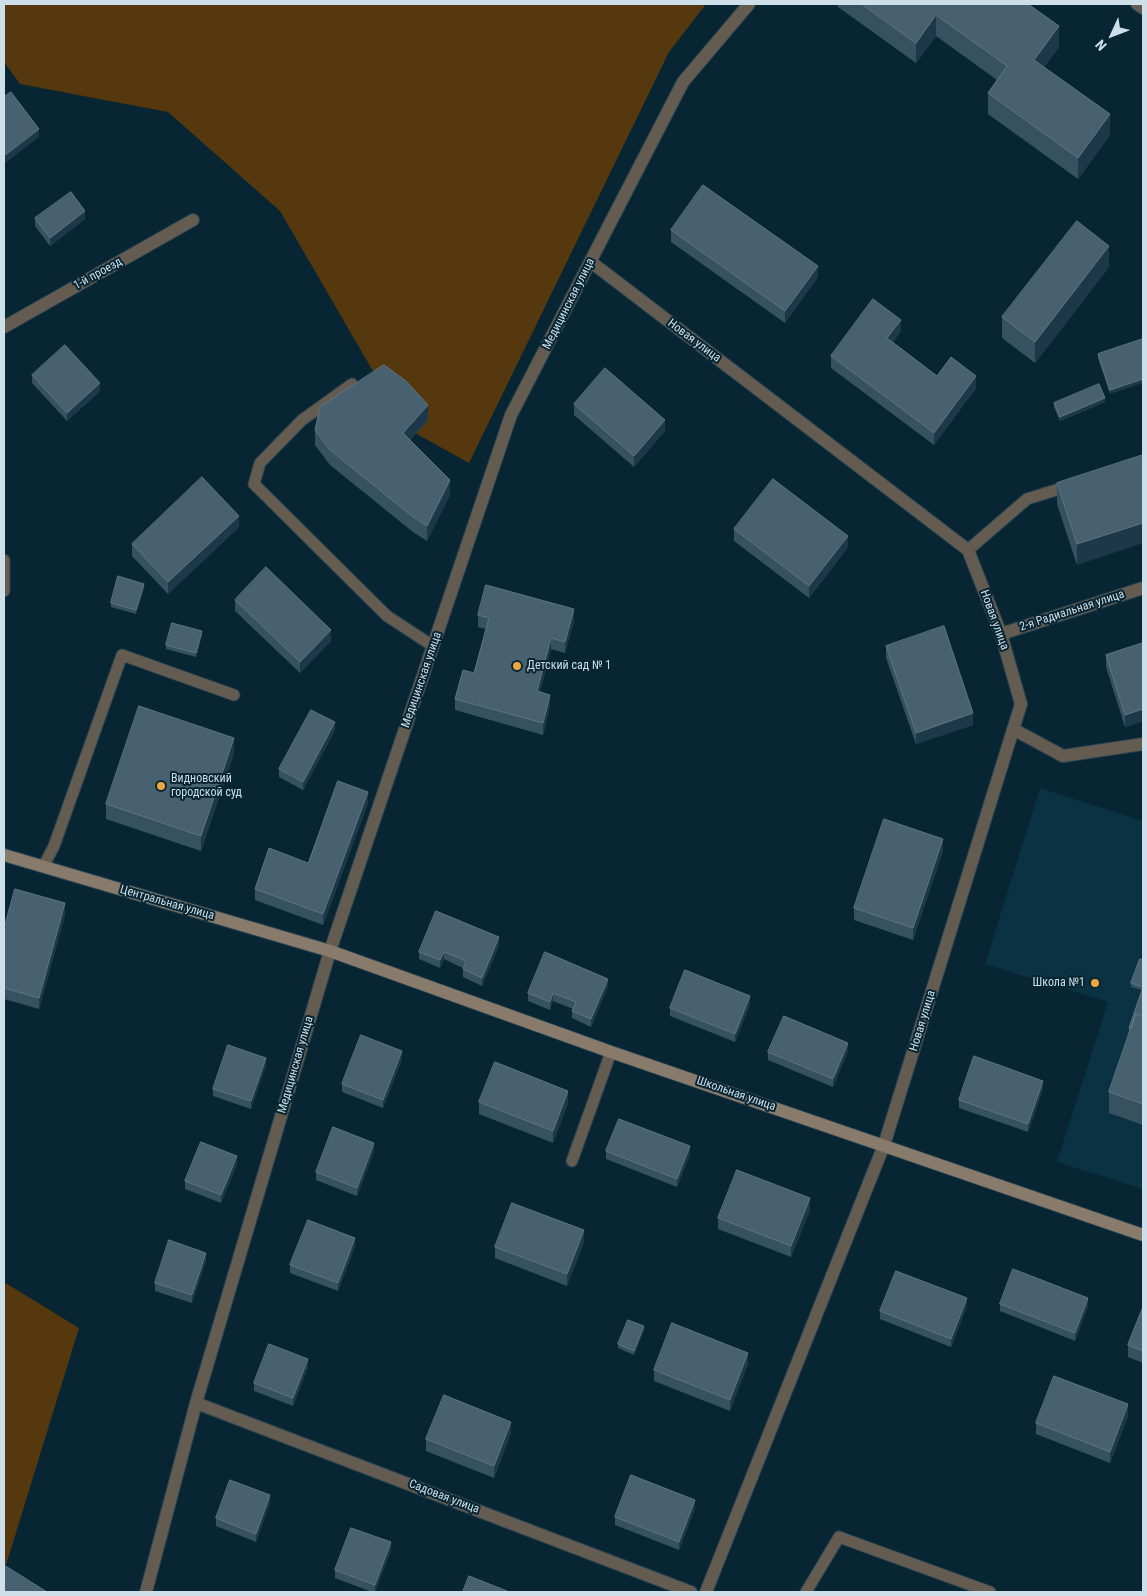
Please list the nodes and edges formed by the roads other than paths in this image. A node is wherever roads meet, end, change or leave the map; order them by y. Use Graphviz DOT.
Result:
graph roads {
  1 [pos="750,4"];
  2 [pos="1137,4"];
  3 [pos="1143,8"];
  4 [pos="193,220"];
  5 [pos="591,262"];
  6 [pos="4,327"];
  7 [pos="352,384"];
  8 [pos="1081,483"];
  9 [pos="968,550"];
  10 [pos="4,560"];
  11 [pos="1143,588"];
  12 [pos="4,591"];
  13 [pos="1001,634"];
  14 [pos="433,646"];
  15 [pos="234,695"];
  16 [pos="1013,729"];
  17 [pos="1143,744"];
  18 [pos="4,855"];
  19 [pos="43,867"];
  20 [pos="330,951"];
  21 [pos="611,1052"];
  22 [pos="884,1145"];
  23 [pos="572,1161"];
  24 [pos="1143,1235"];
  25 [pos="196,1403"];
  26 [pos="146,1592"];
  27 [pos="692,1592"];
  28 [pos="706,1592"];
  29 [pos="806,1592"];
  30 [pos="990,1592"];
  1 -- 5 [label="street, Медицинская улица"];
  2 -- 3 [label="street"];
  4 -- 6 [label="street, 1-й проезд"];
  5 -- 9 [label="street, Новая улица"];
  5 -- 14 [label="street, Медицинская улица"];
  7 -- 14 [label="lane"];
  8 -- 9 [label="lane"];
  9 -- 13 [label="street, Новая улица"];
  10 -- 12 [label="lane"];
  11 -- 13 [label="street, 2-я Радиальная улица"];
  13 -- 16 [label="street, Новая улица"];
  14 -- 20 [label="street, Медицинская улица"];
  15 -- 19 [label="lane"];
  16 -- 17 [label="street"];
  16 -- 22 [label="street, Новая улица"];
  18 -- 19 [label="street, Центральная улица"];
  19 -- 20 [label="street, Центральная улица"];
  20 -- 21 [label="street, Школьная улица"];
  20 -- 25 [label="street, Медицинская улица"];
  21 -- 22 [label="street, Школьная улица"];
  21 -- 23 [label="lane"];
  22 -- 24 [label="street, Школьная улица"];
  22 -- 28 [label="street, Новая улица"];
  25 -- 26 [label="street, Медицинская улица"];
  25 -- 27 [label="street, Садовая улица"];
  29 -- 30 [label="lane"];
}
